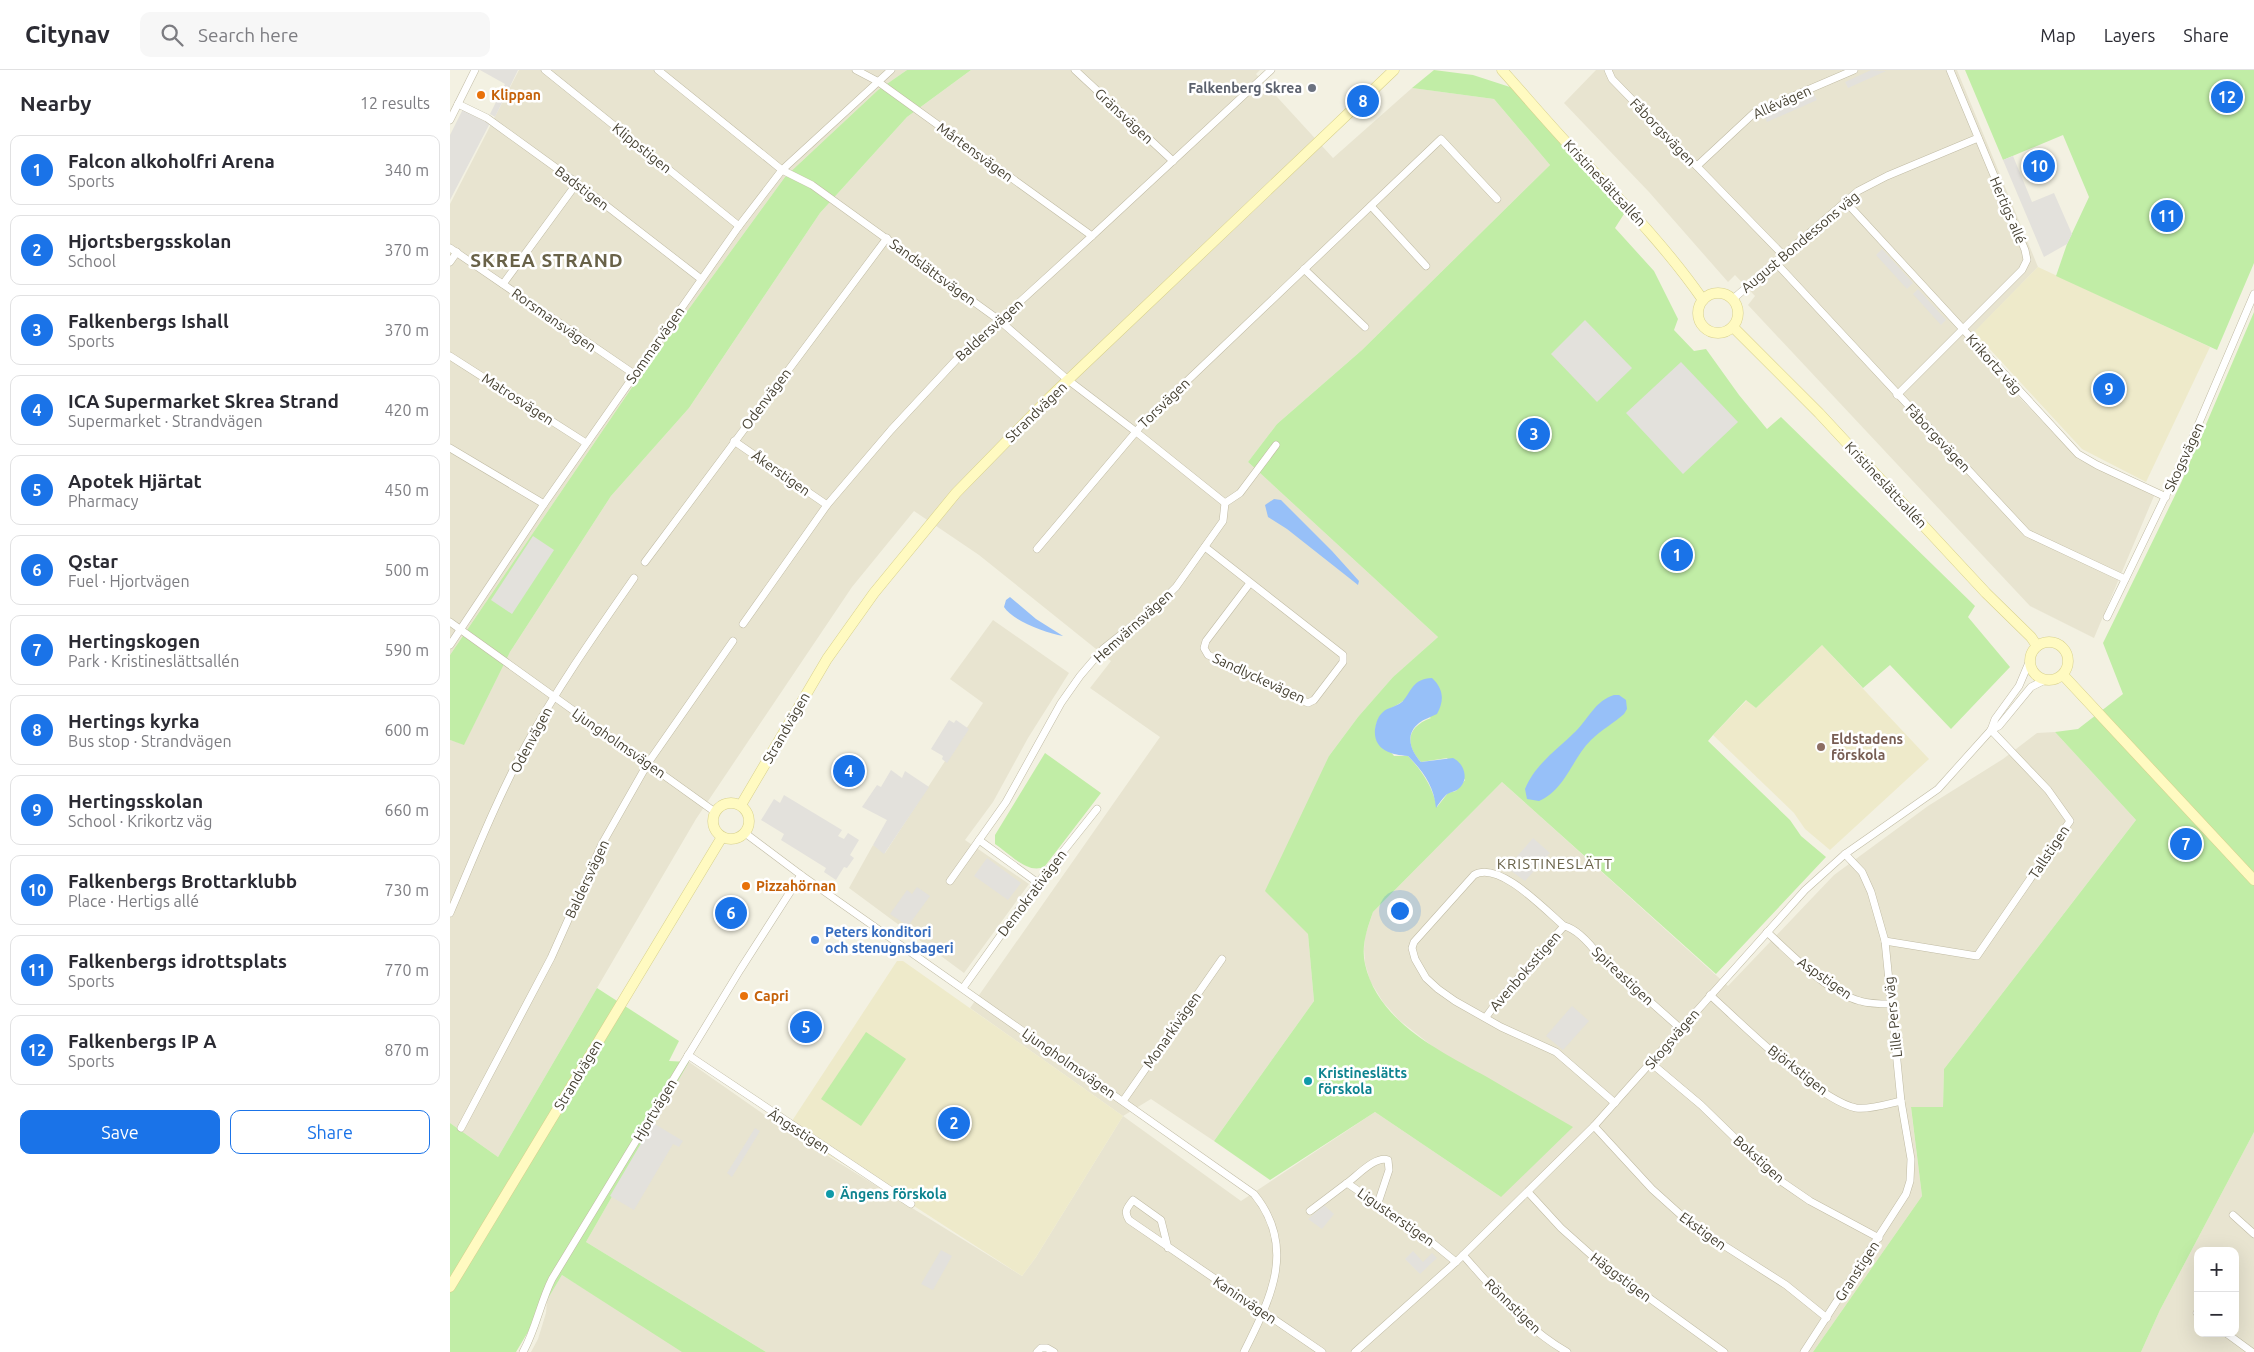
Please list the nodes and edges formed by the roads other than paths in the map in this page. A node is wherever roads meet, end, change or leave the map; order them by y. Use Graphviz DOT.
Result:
graph roads {
  1 [pos="475,70"];
  2 [pos="544,70"];
  3 [pos="658,70"];
  4 [pos="856,70"];
  5 [pos="891,70"];
  6 [pos="1075,70"];
  7 [pos="1271,70"];
  8 [pos="1394,70"];
  9 [pos="1502,70"];
  10 [pos="1608,70"];
  11 [pos="1854,70"];
  12 [pos="1950,70"];
  13 [pos="877,81"];
  14 [pos="458,104"];
  15 [pos="450,120"];
  16 [pos="1978,138"];
  17 [pos="1173,161"];
  18 [pos="1697,166"];
  19 [pos="782,170"];
  20 [pos="577,183"];
  21 [pos="1497,199"];
  22 [pos="1845,202"];
  23 [pos="1371,206"];
  24 [pos="739,226"];
  25 [pos="1092,236"];
  26 [pos="887,238"];
  27 [pos="450,248"];
  28 [pos="457,252"];
  29 [pos="1784,256"];
  30 [pos="450,262"];
  31 [pos="1776,263"];
  32 [pos="1426,266"];
  33 [pos="1304,269"];
  34 [pos="701,279"];
  35 [pos="503,284"];
  36 [pos="2254,294"];
  37 [pos="1733,299"];
  38 [pos="1703,300"];
  39 [pos="999,320"];
  40 [pos="1365,327"];
  41 [pos="1733,327"];
  42 [pos="1962,329"];
  43 [pos="450,356"];
  44 [pos="634,374"];
  45 [pos="1068,380"];
  46 [pos="1897,395"];
  47 [pos="1135,430"];
  48 [pos="734,441"];
  49 [pos="586,443"];
  50 [pos="1276,445"];
  51 [pos="450,448"];
  52 [pos="2166,496"];
  53 [pos="1225,503"];
  54 [pos="544,504"];
  55 [pos="827,505"];
  56 [pos="1204,547"];
  57 [pos="1037,549"];
  58 [pos="645,562"];
  59 [pos="634,578"];
  60 [pos="2125,579"];
  61 [pos="1250,582"];
  62 [pos="2107,617"];
  63 [pos="450,622"];
  64 [pos="744,624"];
  65 [pos="460,629"];
  66 [pos="734,641"];
  67 [pos="450,645"];
  68 [pos="2037,646"];
  69 [pos="2030,660"];
  70 [pos="2062,675"];
  71 [pos="2045,680"];
  72 [pos="554,697"];
  73 [pos="1991,730"];
  74 [pos="648,763"];
  75 [pos="741,805"];
  76 [pos="1097,808"];
  77 [pos="715,812"];
  78 [pos="745,833"];
  79 [pos="722,837"];
  80 [pos="979,840"];
  81 [pos="1845,854"];
  82 [pos="801,875"];
  83 [pos="2254,880"];
  84 [pos="950,881"];
  85 [pos="1038,883"];
  86 [pos="450,914"];
  87 [pos="1564,926"];
  88 [pos="1767,932"];
  89 [pos="1884,942"];
  90 [pos="1222,959"];
  91 [pos="963,988"];
  92 [pos="1710,996"];
  93 [pos="1891,1004"];
  94 [pos="1486,1017"];
  95 [pos="1681,1029"];
  96 [pos="688,1055"];
  97 [pos="1651,1063"];
  98 [pos="1123,1101"];
  99 [pos="1901,1101"];
  100 [pos="1615,1103"];
  101 [pos="1594,1126"];
  102 [pos="462,1128"];
  103 [pos="1347,1183"];
  104 [pos="1908,1189"];
  105 [pos="1528,1192"];
  106 [pos="1378,1203"];
  107 [pos="911,1204"];
  108 [pos="1310,1210"];
  109 [pos="2233,1215"];
  110 [pos="2254,1234"];
  111 [pos="1879,1238"];
  112 [pos="1168,1248"];
  113 [pos="1463,1255"];
  114 [pos="1456,1262"];
  115 [pos="450,1287"];
  116 [pos="1263,1312"];
  117 [pos="1827,1318"];
  118 [pos="2231,1337"];
  119 [pos="523,1352"];
  120 [pos="1037,1352"];
  121 [pos="1054,1352"];
  122 [pos="1244,1352"];
  123 [pos="1322,1352"];
  124 [pos="1355,1352"];
  125 [pos="1567,1352"];
  126 [pos="1724,1352"];
  127 [pos="1804,1352"];
  128 [pos="2252,1352"];
  1 -- 14 [label="street"];
  2 -- 24 [label="street, Klippstigen"];
  3 -- 19 [label="street, Sandslättsvägen"];
  4 -- 13 [label="street, Mårtensvägen"];
  5 -- 13 [label="street, Sommarvägen"];
  6 -- 17 [label="street, Gränsvägen"];
  7 -- 17 [label="street, Baldersvägen"];
  8 -- 45 [label="street, Strandvägen"];
  9 -- 38 [label="street, Kristineslättsallén"];
  10 -- 18 [label="street, Fåborgsvägen"];
  11 -- 18 [label="street, Allévägen"];
  12 -- 16 [label="street, Hertigs allé"];
  13 -- 19 [label="street, Sommarvägen"];
  13 -- 25 [label="street, Mårtensvägen"];
  14 -- 15 [label="street"];
  14 -- 20 [label="street, Badstigen"];
  16 -- 22 [label="street, August Bondessons väg"];
  16 -- 42 [label="street, Hertigs allé"];
  17 -- 25 [label="street, Baldersvägen"];
  18 -- 29 [label="street, Fåborgsvägen"];
  19 -- 24 [label="street, Sommarvägen"];
  19 -- 26 [label="street, Sandslättsvägen"];
  20 -- 34 [label="street, Badstigen"];
  20 -- 35 [label="street"];
  21 -- 23 [label="street, Torsvägen"];
  22 -- 29 [label="street, August Bondessons väg"];
  22 -- 42 [label="street, Krikortz väg"];
  23 -- 32 [label="street"];
  23 -- 33 [label="street, Torsvägen"];
  24 -- 34 [label="street, Sommarvägen"];
  25 -- 39 [label="street, Baldersvägen"];
  26 -- 39 [label="street, Sandslättsvägen"];
  26 -- 48 [label="street, Odenvägen"];
  27 -- 28 [label="street, Rorsmansvägen"];
  28 -- 30 [label="street"];
  28 -- 35 [label="street, Rorsmansvägen"];
  29 -- 31 [label="street, August Bondessons väg"];
  31 -- 37 [label="street, August Bondessons väg"];
  31 -- 46 [label="street, Fåborgsvägen"];
  33 -- 40 [label="street"];
  33 -- 47 [label="street, Torsvägen"];
  34 -- 44 [label="street, Sommarvägen"];
  35 -- 44 [label="street, Rorsmansvägen"];
  36 -- 52 [label="street, Skogsvägen"];
  37 -- 38 [label="street"];
  37 -- 41 [label="street"];
  38 -- 41 [label="street"];
  39 -- 45 [label="street, Sandslättsvägen"];
  39 -- 55 [label="street, Baldersvägen"];
  41 -- 68 [label="street, Kristineslättsallén"];
  42 -- 46 [label="street, Hertigs allé"];
  42 -- 52 [label="street, Krikortz väg"];
  43 -- 49 [label="street, Matrosvägen"];
  44 -- 49 [label="street, Sommarvägen"];
  45 -- 47 [label="street, Sandslättsvägen"];
  45 -- 75 [label="street, Strandvägen"];
  46 -- 60 [label="street, Fåborgsvägen"];
  47 -- 53 [label="street, Sandslättsvägen"];
  47 -- 57 [label="street, Torsvägen"];
  48 -- 55 [label="street, Åkerstigen"];
  48 -- 58 [label="street, Odenvägen"];
  49 -- 54 [label="street, Sommarvägen"];
  50 -- 53 [label="street"];
  51 -- 54 [label="street"];
  52 -- 60 [label="street, Skogsvägen"];
  53 -- 56 [label="street, Hemvärnsvägen"];
  54 -- 65 [label="street, Sommarvägen"];
  55 -- 64 [label="street, Baldersvägen"];
  56 -- 61 [label="street, Sandlyckevägen"];
  56 -- 80 [label="street, Hemvärnsvägen"];
  59 -- 72 [label="street, Odenvägen"];
  60 -- 62 [label="street, Skogsvägen"];
  61 -- 61 [label="street, Sandlyckevägen"];
  63 -- 65 [label="street, Ljungholmsvägen"];
  65 -- 67 [label="street, Sommarvägen"];
  65 -- 72 [label="street, Ljungholmsvägen"];
  66 -- 74 [label="street, Baldersvägen"];
  68 -- 69 [label="street"];
  68 -- 70 [label="street"];
  69 -- 71 [label="street"];
  69 -- 73 [label="street, Skogsvägen"];
  70 -- 71 [label="street"];
  70 -- 83 [label="street"];
  71 -- 73 [label="street, Skogsvägen"];
  72 -- 74 [label="street, Ljungholmsvägen"];
  72 -- 86 [label="street, Odenvägen"];
  73 -- 81 [label="street, Skogsvägen"];
  73 -- 89 [label="street, Tallstigen"];
  74 -- 77 [label="street, Ljungholmsvägen"];
  74 -- 102 [label="street, Baldersvägen"];
  75 -- 77 [label="street"];
  75 -- 78 [label="street"];
  76 -- 85 [label="street, Demokrativägen"];
  77 -- 79 [label="street"];
  78 -- 79 [label="street"];
  78 -- 82 [label="street, Ljungholmsvägen"];
  79 -- 115 [label="street, Strandvägen"];
  80 -- 84 [label="street, Hemvärnsvägen"];
  80 -- 85 [label="street"];
  81 -- 88 [label="street, Skogsvägen"];
  81 -- 89 [label="street, Lille Pers väg"];
  82 -- 91 [label="street, Ljungholmsvägen"];
  82 -- 96 [label="street, Hjortvägen"];
  85 -- 91 [label="street, Demokrativägen"];
  87 -- 94 [label="street, Avenboksstigen"];
  87 -- 94 [label="street, Spireastigen"];
  87 -- 95 [label="street, Spireastigen"];
  88 -- 92 [label="street, Skogsvägen"];
  88 -- 93 [label="street, Aspstigen"];
  89 -- 93 [label="street, Lille Pers väg"];
  90 -- 98 [label="street, Monarkivägen"];
  91 -- 98 [label="street, Ljungholmsvägen"];
  92 -- 95 [label="street, Skogsvägen"];
  92 -- 99 [label="street, Björkstigen"];
  93 -- 99 [label="street, Lille Pers väg"];
  94 -- 100 [label="street, Spireastigen"];
  95 -- 97 [label="street, Skogsvägen"];
  96 -- 107 [label="street, Ängsstigen"];
  96 -- 119 [label="street, Hjortvägen"];
  97 -- 100 [label="street, Skogsvägen"];
  97 -- 111 [label="street, Bokstigen"];
  98 -- 116 [label="street, Ljungholmsvägen"];
  99 -- 104 [label="street, Lille Pers väg"];
  100 -- 101 [label="street, Skogsvägen"];
  101 -- 105 [label="street, Skogsvägen"];
  101 -- 117 [label="street, Ekstigen"];
  103 -- 106 [label="street, Ligusterstigen"];
  103 -- 106 [label="street"];
  103 -- 108 [label="street, Ligusterstigen"];
  104 -- 111 [label="street, Granstigen"];
  105 -- 113 [label="street, Skogsvägen"];
  105 -- 126 [label="street, Häggstigen"];
  106 -- 114 [label="street, Ligusterstigen"];
  109 -- 110 [label="street"];
  111 -- 117 [label="street, Granstigen"];
  112 -- 112 [label="street, Kaninvägen"];
  112 -- 116 [label="street, Kaninvägen"];
  113 -- 114 [label="street, Skogsvägen"];
  113 -- 125 [label="street, Rönnstigen"];
  114 -- 124 [label="street, Skogsvägen"];
  116 -- 122 [label="street, Ljungholmsvägen"];
  116 -- 123 [label="street, Kaninvägen"];
  117 -- 127 [label="street, Granstigen"];
  118 -- 128 [label="street"];
  120 -- 121 [label="street"];
}
